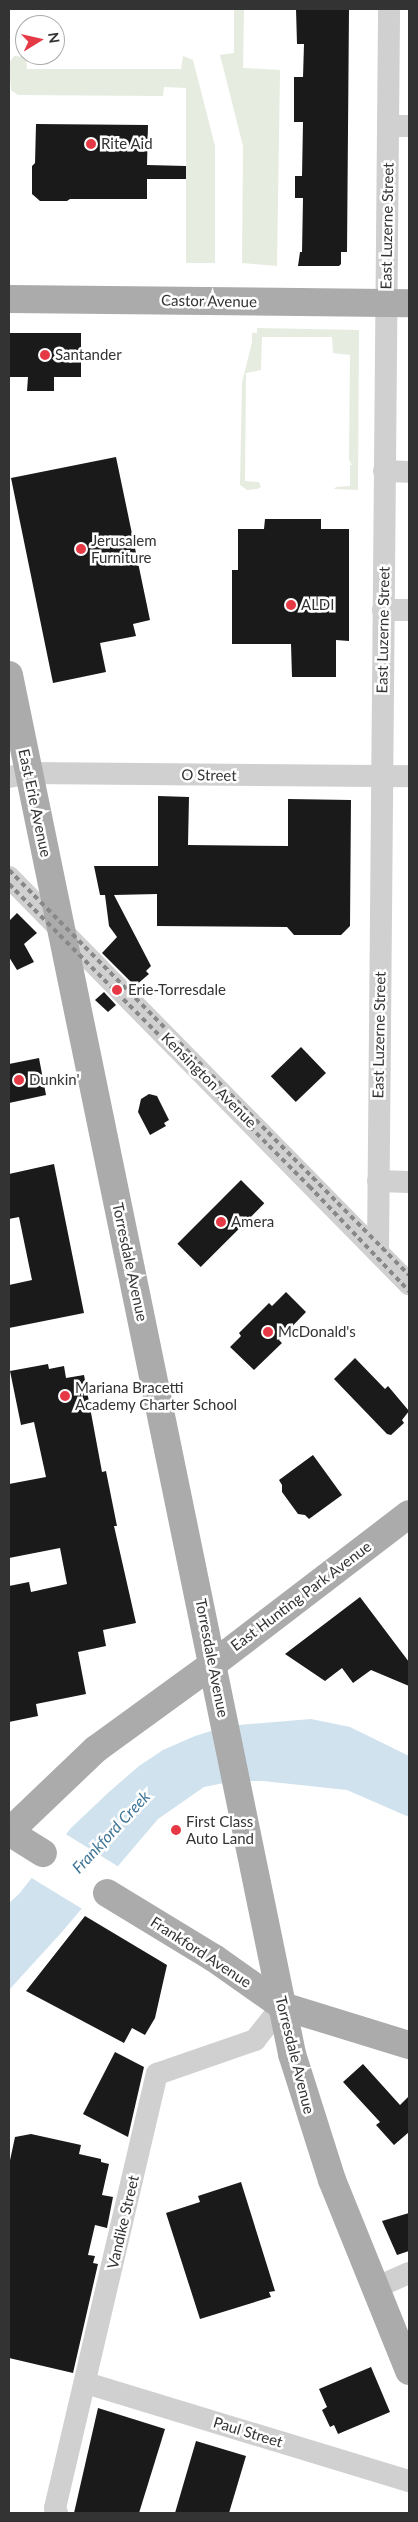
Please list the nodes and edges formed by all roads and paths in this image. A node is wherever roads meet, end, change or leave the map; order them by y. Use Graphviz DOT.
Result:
graph roads {
  1 [pos="389,9"];
  2 [pos="399,126"];
  3 [pos="9,298"];
  4 [pos="398,303"];
  5 [pos="384,472"];
  6 [pos="409,472"];
  7 [pos="383,610"];
  8 [pos="409,610"];
  9 [pos="9,675"];
  10 [pos="19,775"];
  11 [pos="381,776"];
  12 [pos="409,776"];
  13 [pos="9,877"];
  14 [pos="62,932"];
  15 [pos="378,1181"];
  16 [pos="409,1182"];
  17 [pos="378,1252"];
  18 [pos="409,1284"];
  19 [pos="409,1514"];
  20 [pos="213,1664"];
  21 [pos="9,1832"];
  22 [pos="43,1853"];
  23 [pos="107,1893"];
  24 [pos="282,2006"];
  25 [pos="409,2045"];
  26 [pos="409,2274"];
  27 [pos="375,2288"];
  28 [pos="409,2371"];
  29 [pos="86,2383"];
  30 [pos="409,2481"];
  31 [pos="57,2513"];
  1 -- 2 [label="street, East Luzerne Street"];
  2 -- 4 [label="street, East Luzerne Street"];
  3 -- 4 [label="main road, Castor Avenue"];
  4 -- 5 [label="street, East Luzerne Street"];
  5 -- 6 [label="street"];
  5 -- 7 [label="street, East Luzerne Street"];
  7 -- 8 [label="street"];
  7 -- 11 [label="street, East Luzerne Street"];
  9 -- 10 [label="main road, East Erie Avenue"];
  10 -- 11 [label="street, O Street"];
  10 -- 14 [label="main road, East Erie Avenue"];
  11 -- 12 [label="street, O Street"];
  11 -- 15 [label="street, East Luzerne Street"];
  13 -- 14 [label="street, Kensington Avenue"];
  14 -- 17 [label="street, Kensington Avenue"];
  14 -- 20 [label="main road, Torresdale Avenue"];
  15 -- 16 [label="street"];
  15 -- 17 [label="street, East Luzerne Street"];
  17 -- 18 [label="street, Kensington Avenue"];
  19 -- 20 [label="main road, East Hunting Park Avenue"];
  20 -- 21 [label="main road, East Hunting Park Avenue"];
  20 -- 24 [label="main road, Torresdale Avenue"];
  21 -- 22 [label="main road"];
  23 -- 24 [label="main road, Frankford Avenue"];
  24 -- 25 [label="main road, Frankford Avenue"];
  24 -- 27 [label="main road, Torresdale Avenue"];
  24 -- 29 [label="street, Vandike Street"];
  26 -- 27 [label="street"];
  27 -- 28 [label="main road, Torresdale Avenue"];
  29 -- 30 [label="street, Paul Street"];
  29 -- 31 [label="street, Vandike Street"];
}
